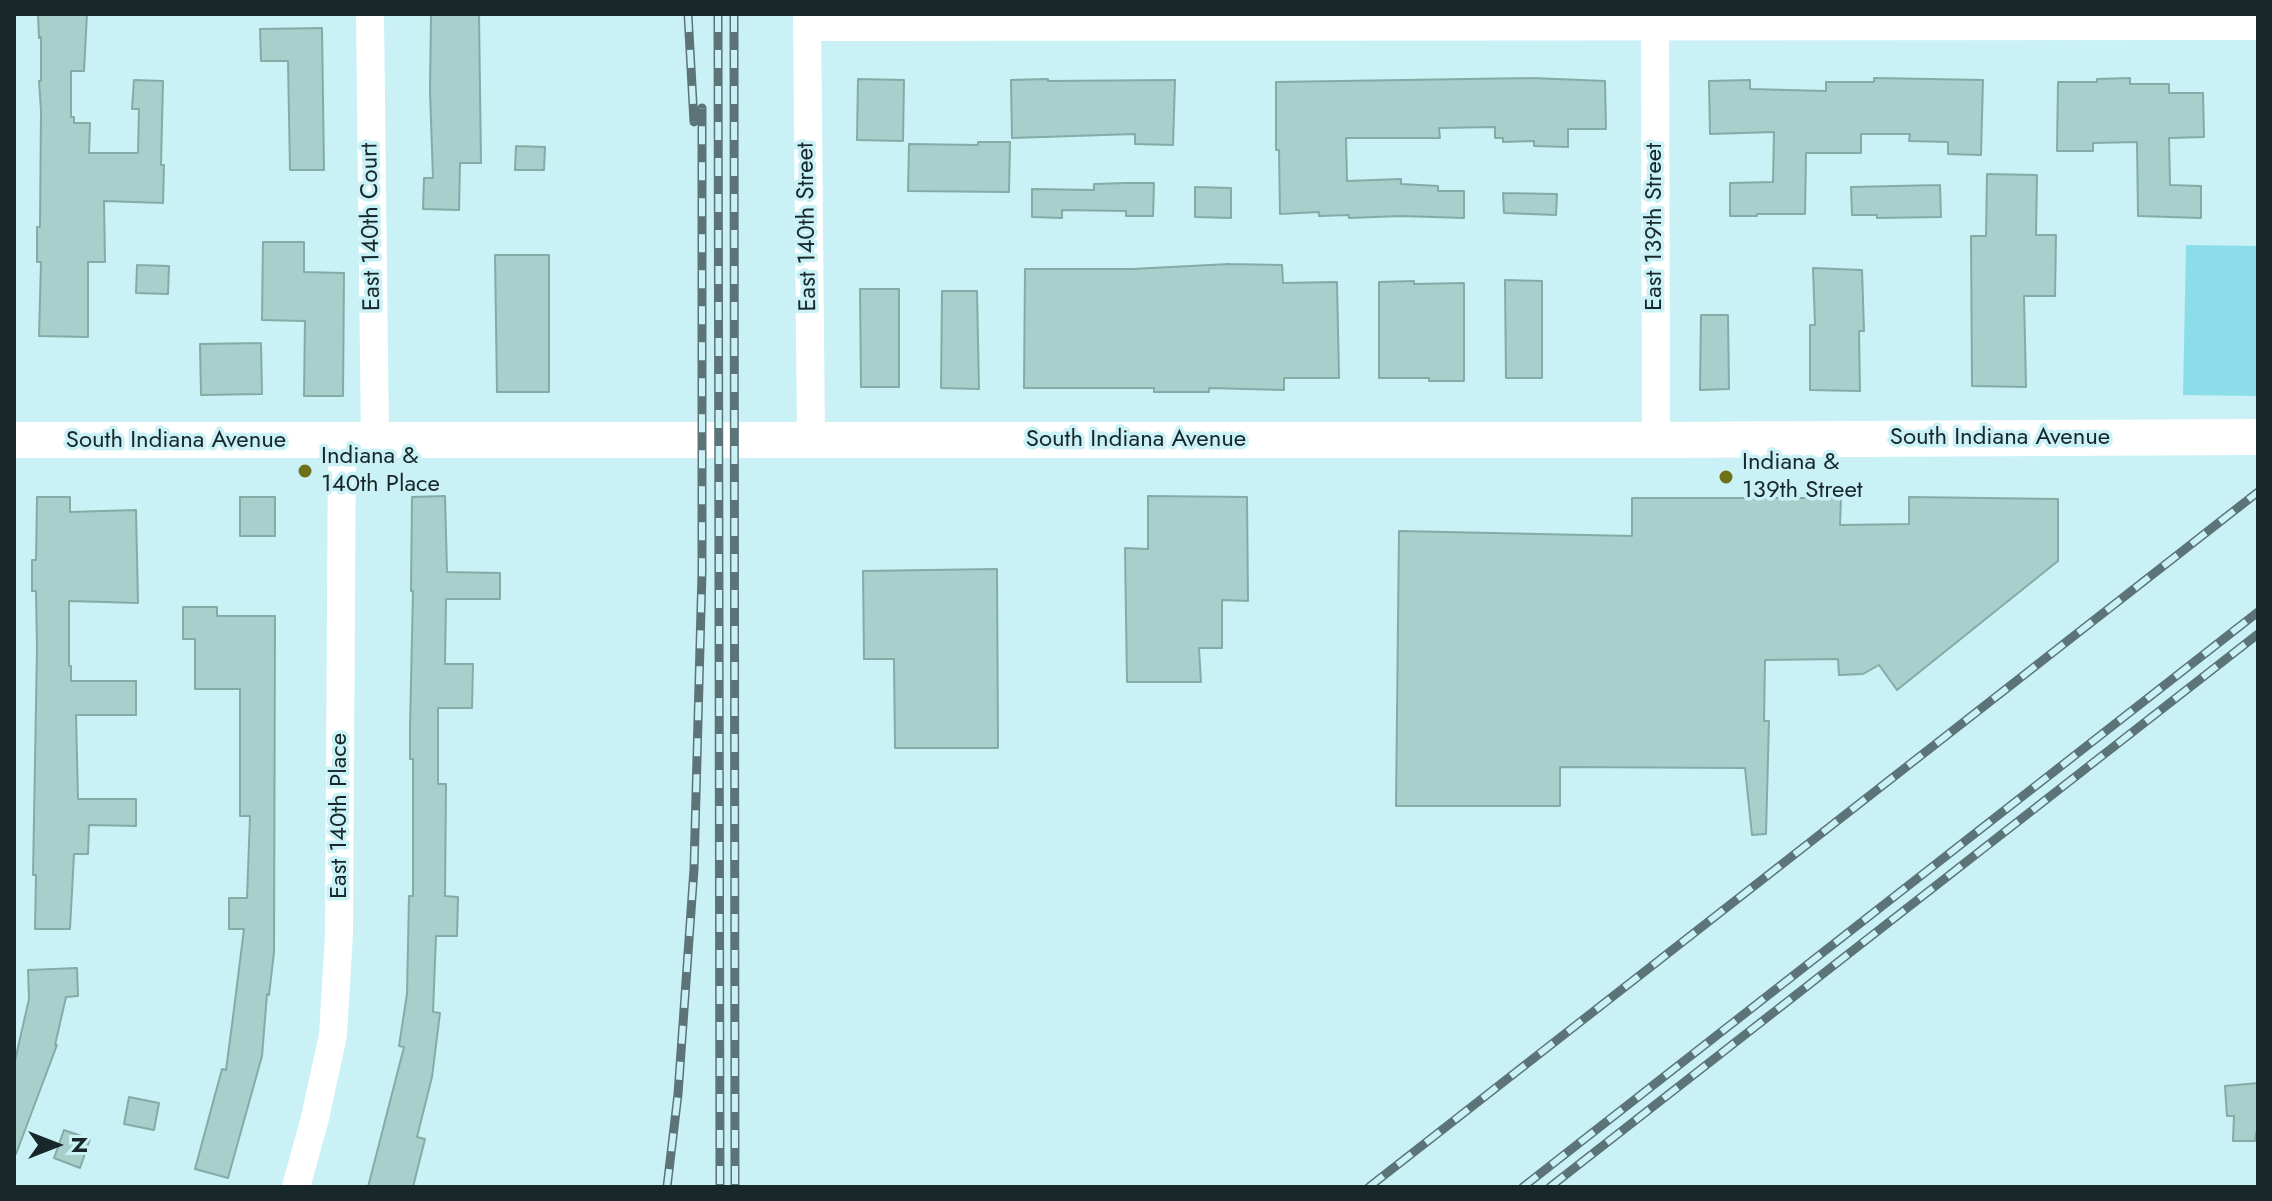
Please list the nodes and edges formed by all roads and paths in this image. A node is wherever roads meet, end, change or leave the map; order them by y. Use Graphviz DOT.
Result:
graph roads {
  1 [pos="370,14"];
  2 [pos="807,20"];
  3 [pos="1655,20"];
  4 [pos="2258,26"];
  5 [pos="2258,437"];
  6 [pos="811,439"];
  7 [pos="14,440"];
  8 [pos="358,440"];
  9 [pos="1656,440"];
  10 [pos="296,1187"];
  1 -- 8 [label="street, East 140th Court"];
  2 -- 3 [label="street"];
  2 -- 6 [label="street, East 140th Street"];
  3 -- 4 [label="street"];
  3 -- 9 [label="street, East 139th Street"];
  5 -- 9 [label="main road, South Indiana Avenue"];
  6 -- 8 [label="main road, South Indiana Avenue"];
  6 -- 9 [label="main road, South Indiana Avenue"];
  7 -- 8 [label="main road, South Indiana Avenue"];
  8 -- 10 [label="street, East 140th Place"];
}
